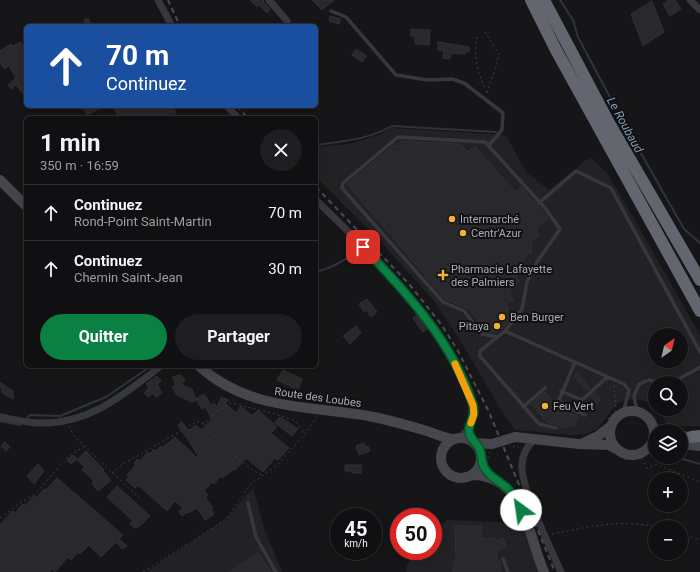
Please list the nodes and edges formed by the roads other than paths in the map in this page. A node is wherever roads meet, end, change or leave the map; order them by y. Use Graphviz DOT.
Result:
graph roads {
  1 [pos="158,0"];
  2 [pos="269,0"];
  3 [pos="530,0"];
  4 [pos="544,0"];
  5 [pos="690,0"];
  6 [pos="700,10"];
  7 [pos="331,11"];
  8 [pos="287,21"];
  9 [pos="171,24"];
  10 [pos="229,108"];
  11 [pos="236,116"];
  12 [pos="489,145"];
  13 [pos="0,180"];
  14 [pos="318,202"];
  15 [pos="540,203"];
  16 [pos="24,204"];
  17 [pos="700,280"];
  18 [pos="700,311"];
  19 [pos="505,331"];
  20 [pos="498,337"];
  21 [pos="700,352"];
  22 [pos="575,362"];
  23 [pos="700,367"];
  24 [pos="158,368"];
  25 [pos="200,368"];
  26 [pos="684,376"];
  27 [pos="612,378"];
  28 [pos="648,380"];
  29 [pos="545,388"];
  30 [pos="561,392"];
  31 [pos="523,407"];
  32 [pos="637,412"];
  33 [pos="623,413"];
  34 [pos="585,415"];
  35 [pos="0,417"];
  36 [pos="608,424"];
  37 [pos="652,424"];
  38 [pos="556,428"];
  39 [pos="419,429"];
  40 [pos="469,429"];
  41 [pos="457,438"];
  42 [pos="535,439"];
  43 [pos="474,442"];
  44 [pos="580,444"];
  45 [pos="688,445"];
  46 [pos="700,446"];
  47 [pos="492,447"];
  48 [pos="616,449"];
  49 [pos="648,449"];
  50 [pos="442,451"];
  51 [pos="481,460"];
  52 [pos="489,474"];
  53 [pos="472,475"];
  54 [pos="248,503"];
  55 [pos="503,559"];
  56 [pos="542,570"];
  57 [pos="276,572"];
  58 [pos="508,572"];
  59 [pos="561,572"];
  1 -- 9 [label="street"];
  2 -- 8 [label="street"];
  3 -- 18 [label="highway"];
  4 -- 17 [label="highway"];
  5 -- 6 [label="street"];
  7 -- 12 [label="lane"];
  10 -- 11 [label="street"];
  12 -- 15 [label="lane"];
  12 -- 20 [label="lane"];
  13 -- 16 [label="main road"];
  14 -- 40 [label="street"];
  15 -- 19 [label="lane"];
  15 -- 21 [label="lane"];
  19 -- 20 [label="lane"];
  19 -- 22 [label="lane"];
  20 -- 31 [label="lane"];
  22 -- 27 [label="lane"];
  22 -- 30 [label="lane"];
  23 -- 26 [label="lane"];
  24 -- 35 [label="street"];
  25 -- 39 [label="main road, Route des Loubes"];
  27 -- 30 [label="lane"];
  27 -- 33 [label="lane"];
  28 -- 32 [label="lane"];
  29 -- 31 [label="lane"];
  30 -- 34 [label="lane"];
  31 -- 38 [label="lane"];
  32 -- 33 [label="main road"];
  32 -- 37 [label="main road"];
  33 -- 36 [label="main road"];
  36 -- 44 [label="main road"];
  36 -- 48 [label="main road"];
  39 -- 41 [label="main road, Route des Loubes"];
  39 -- 50 [label="main road, Route des Loubes"];
  40 -- 41 [label="street"];
  40 -- 43 [label="street"];
  41 -- 43 [label="main road"];
  41 -- 50 [label="main road"];
  42 -- 44 [label="main road"];
  42 -- 47 [label="main road"];
  42 -- 59 [label="street"];
  43 -- 47 [label="main road"];
  43 -- 51 [label="main road"];
  44 -- 48 [label="main road"];
  45 -- 46 [label="main road"];
  47 -- 51 [label="main road"];
  48 -- 49 [label="main road"];
  50 -- 53 [label="main road"];
  51 -- 52 [label="main road"];
  51 -- 53 [label="main road"];
  52 -- 53 [label="main road"];
  52 -- 56 [label="main road"];
  54 -- 57 [label="lane"];
  55 -- 58 [label="lane"];
}
